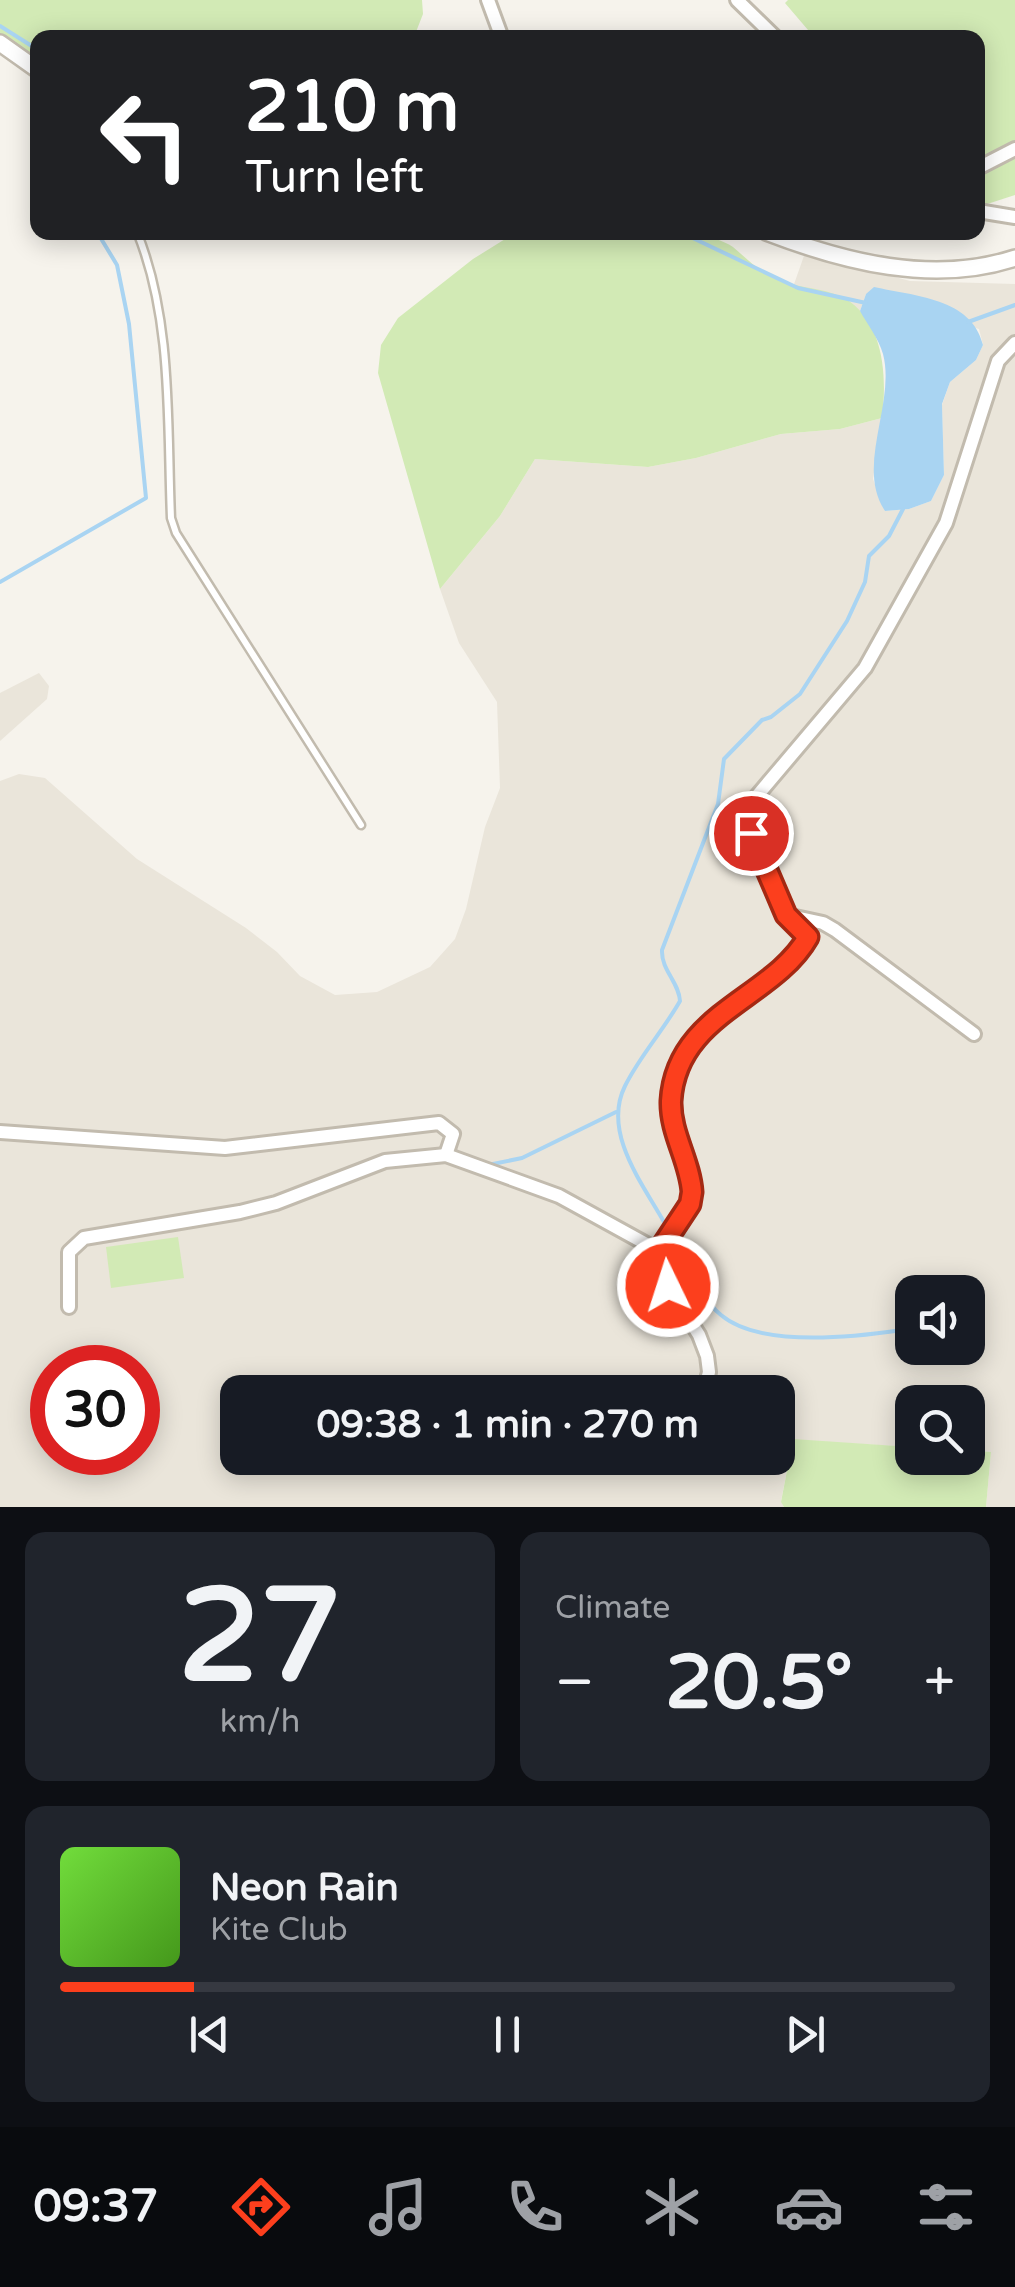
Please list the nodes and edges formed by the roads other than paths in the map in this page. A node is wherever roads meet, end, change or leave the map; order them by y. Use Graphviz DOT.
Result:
graph roads {
  1 [pos="488,0"];
  2 [pos="737,0"];
  3 [pos="499,30"];
  4 [pos="768,30"];
  5 [pos="0,43"];
  6 [pos="30,64"];
  7 [pos="1015,150"];
  8 [pos="985,165"];
  9 [pos="985,214"];
  10 [pos="1015,216"];
  11 [pos="139,240"];
  12 [pos="796,240"];
  13 [pos="1015,258"];
  14 [pos="1015,343"];
  15 [pos="362,825"];
  16 [pos="786,915"];
  17 [pos="974,1034"];
  18 [pos="0,1132"];
  19 [pos="446,1155"];
  20 [pos="659,1251"];
  21 [pos="69,1307"];
  22 [pos="708,1375"];
  1 -- 3 [label="street"];
  2 -- 4 [label="street"];
  5 -- 6 [label="street"];
  7 -- 8 [label="street"];
  9 -- 10 [label="street"];
  11 -- 15 [label="lane"];
  12 -- 13 [label="street"];
  14 -- 16 [label="street"];
  16 -- 17 [label="street"];
  16 -- 20 [label="street"];
  18 -- 19 [label="street"];
  19 -- 20 [label="street"];
  19 -- 21 [label="street"];
  20 -- 22 [label="street"];
}
